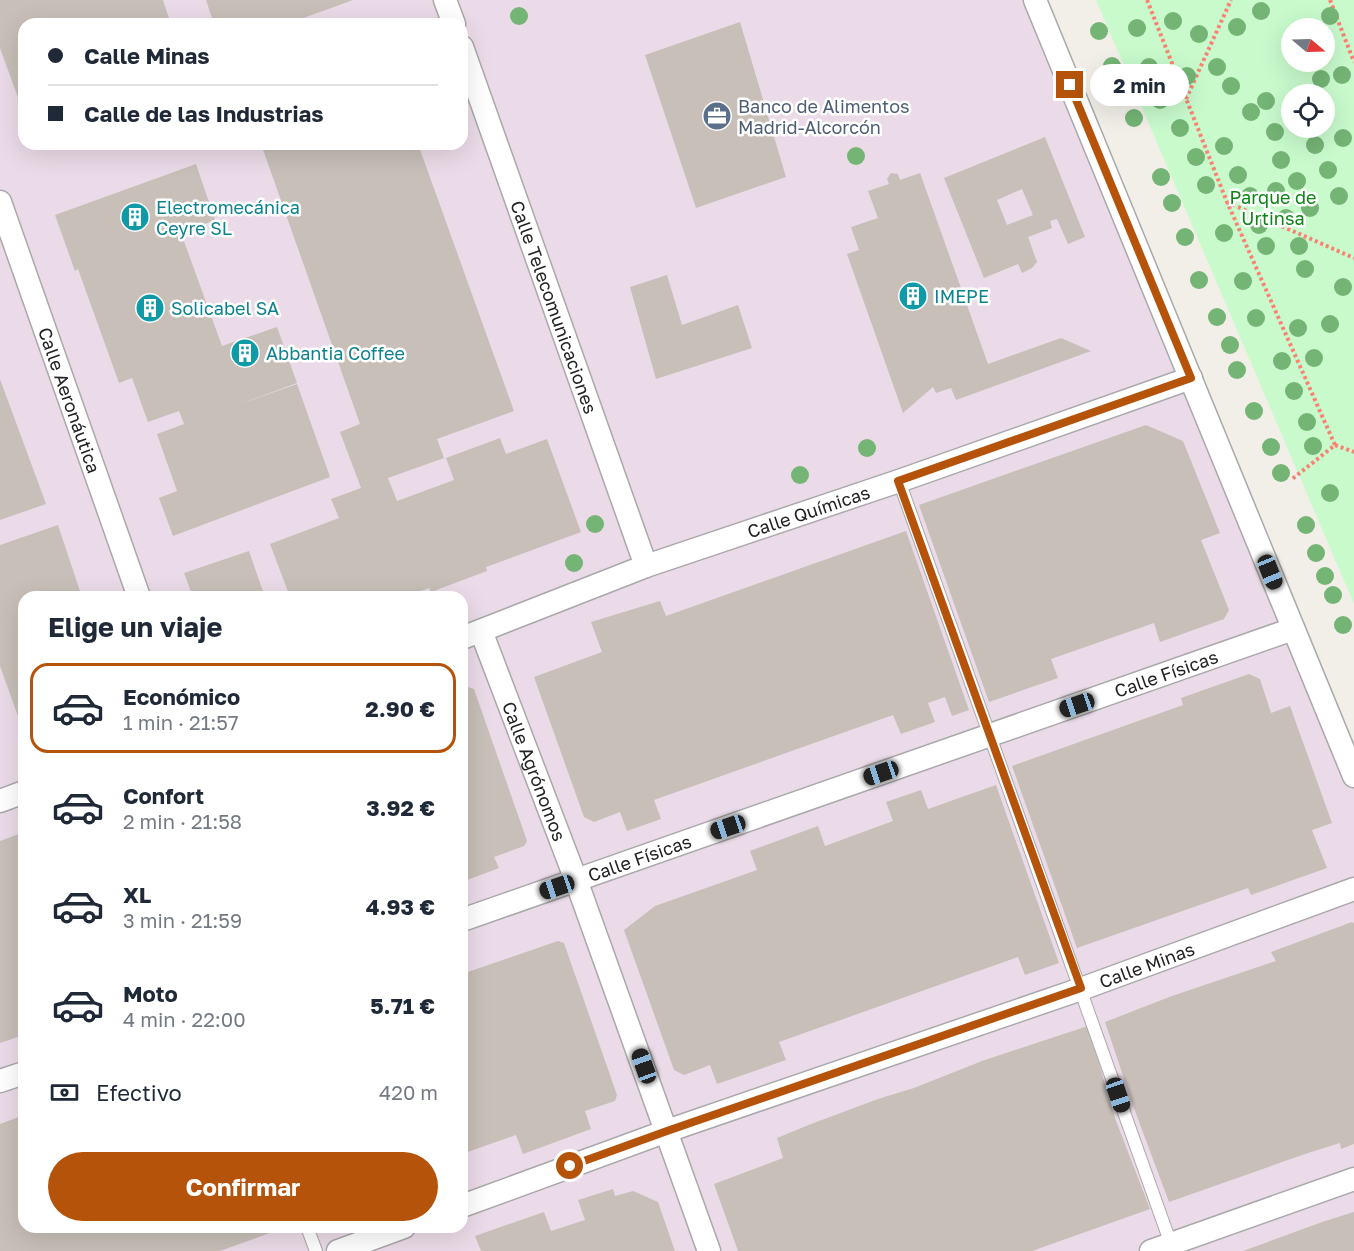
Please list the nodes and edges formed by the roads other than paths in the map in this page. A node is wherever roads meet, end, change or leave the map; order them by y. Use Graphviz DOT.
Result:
graph roads {
  1 [pos="1035,0"];
  2 [pos="448,1"];
  3 [pos="452,18"];
  4 [pos="468,64"];
  5 [pos="0,202"];
  6 [pos="1191,378"];
  7 [pos="898,481"];
  8 [pos="646,566"];
  9 [pos="137,591"];
  10 [pos="1293,629"];
  11 [pos="472,635"];
  12 [pos="990,735"];
  13 [pos="1354,776"];
  14 [pos="18,794"];
  15 [pos="0,801"];
  16 [pos="576,880"];
  17 [pos="1354,889"];
  18 [pos="468,918"];
  19 [pos="1081,988"];
  20 [pos="18,1075"];
  21 [pos="0,1081"];
  22 [pos="667,1131"];
  23 [pos="1354,1179"];
  24 [pos="468,1204"];
  25 [pos="309,1233"];
  26 [pos="388,1233"];
  27 [pos="1165,1249"];
  28 [pos="316,1251"];
  29 [pos="338,1251"];
  30 [pos="709,1251"];
  1 -- 6 [label="street"];
  2 -- 3 [label="street"];
  4 -- 8 [label="street, Calle Telecomunicaciones"];
  5 -- 9 [label="street, Calle Aeronáutica"];
  6 -- 7 [label="street, Calle Químicas"];
  6 -- 10 [label="street"];
  7 -- 8 [label="street, Calle Químicas"];
  7 -- 12 [label="lane"];
  8 -- 11 [label="street, Calle Químicas"];
  10 -- 12 [label="street, Calle Físicas"];
  10 -- 13 [label="street"];
  11 -- 16 [label="street, Calle Agrónomos"];
  12 -- 16 [label="street, Calle Físicas"];
  12 -- 19 [label="lane"];
  14 -- 15 [label="street"];
  16 -- 18 [label="street, Calle Físicas"];
  16 -- 22 [label="street, Calle Agrónomos"];
  17 -- 19 [label="street, Calle Minas"];
  19 -- 22 [label="street, Calle Minas"];
  19 -- 27 [label="lane"];
  20 -- 21 [label="street"];
  22 -- 24 [label="street, Calle Minas"];
  22 -- 30 [label="street, Calle Agrónomos"];
  23 -- 27 [label="street"];
  25 -- 28 [label="lane"];
  26 -- 29 [label="street"];
}
